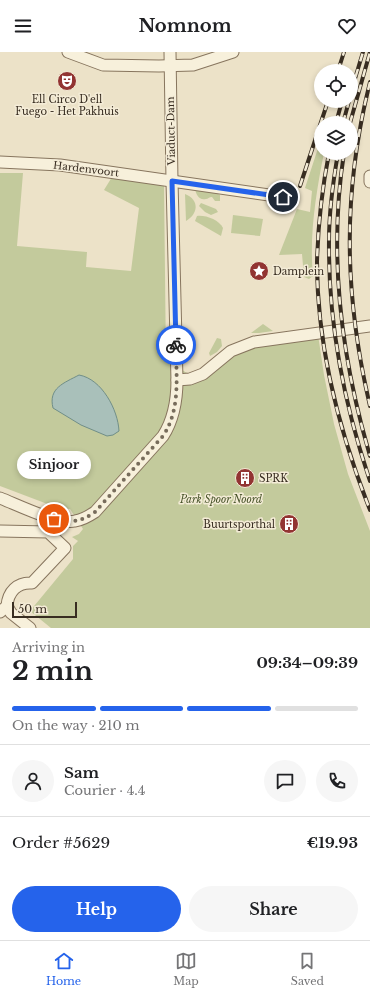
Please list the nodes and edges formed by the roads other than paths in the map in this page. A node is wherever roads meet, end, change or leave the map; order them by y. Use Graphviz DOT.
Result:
graph roads {
  1 [pos="68,52"];
  2 [pos="170,52"];
  3 [pos="233,52"];
  4 [pos="170,66"];
  5 [pos="0,162"];
  6 [pos="172,181"];
  7 [pos="283,197"];
  8 [pos="370,326"];
  9 [pos="177,380"];
  10 [pos="0,498"];
  11 [pos="0,532"];
  12 [pos="4,609"];
  13 [pos="30,628"];
  1 -- 4 [label="street"];
  2 -- 4 [label="street, Viaduct-Dam"];
  3 -- 4 [label="street"];
  4 -- 6 [label="street, Viaduct-Dam"];
  5 -- 6 [label="street, Hardenvoort"];
  6 -- 7 [label="street"];
  6 -- 9 [label="street, Viaduct-Dam"];
  8 -- 9 [label="street"];
  9 -- 10 [label="street, Viaduct-Dam"];
  11 -- 12 [label="street"];
  12 -- 13 [label="street"];
}
